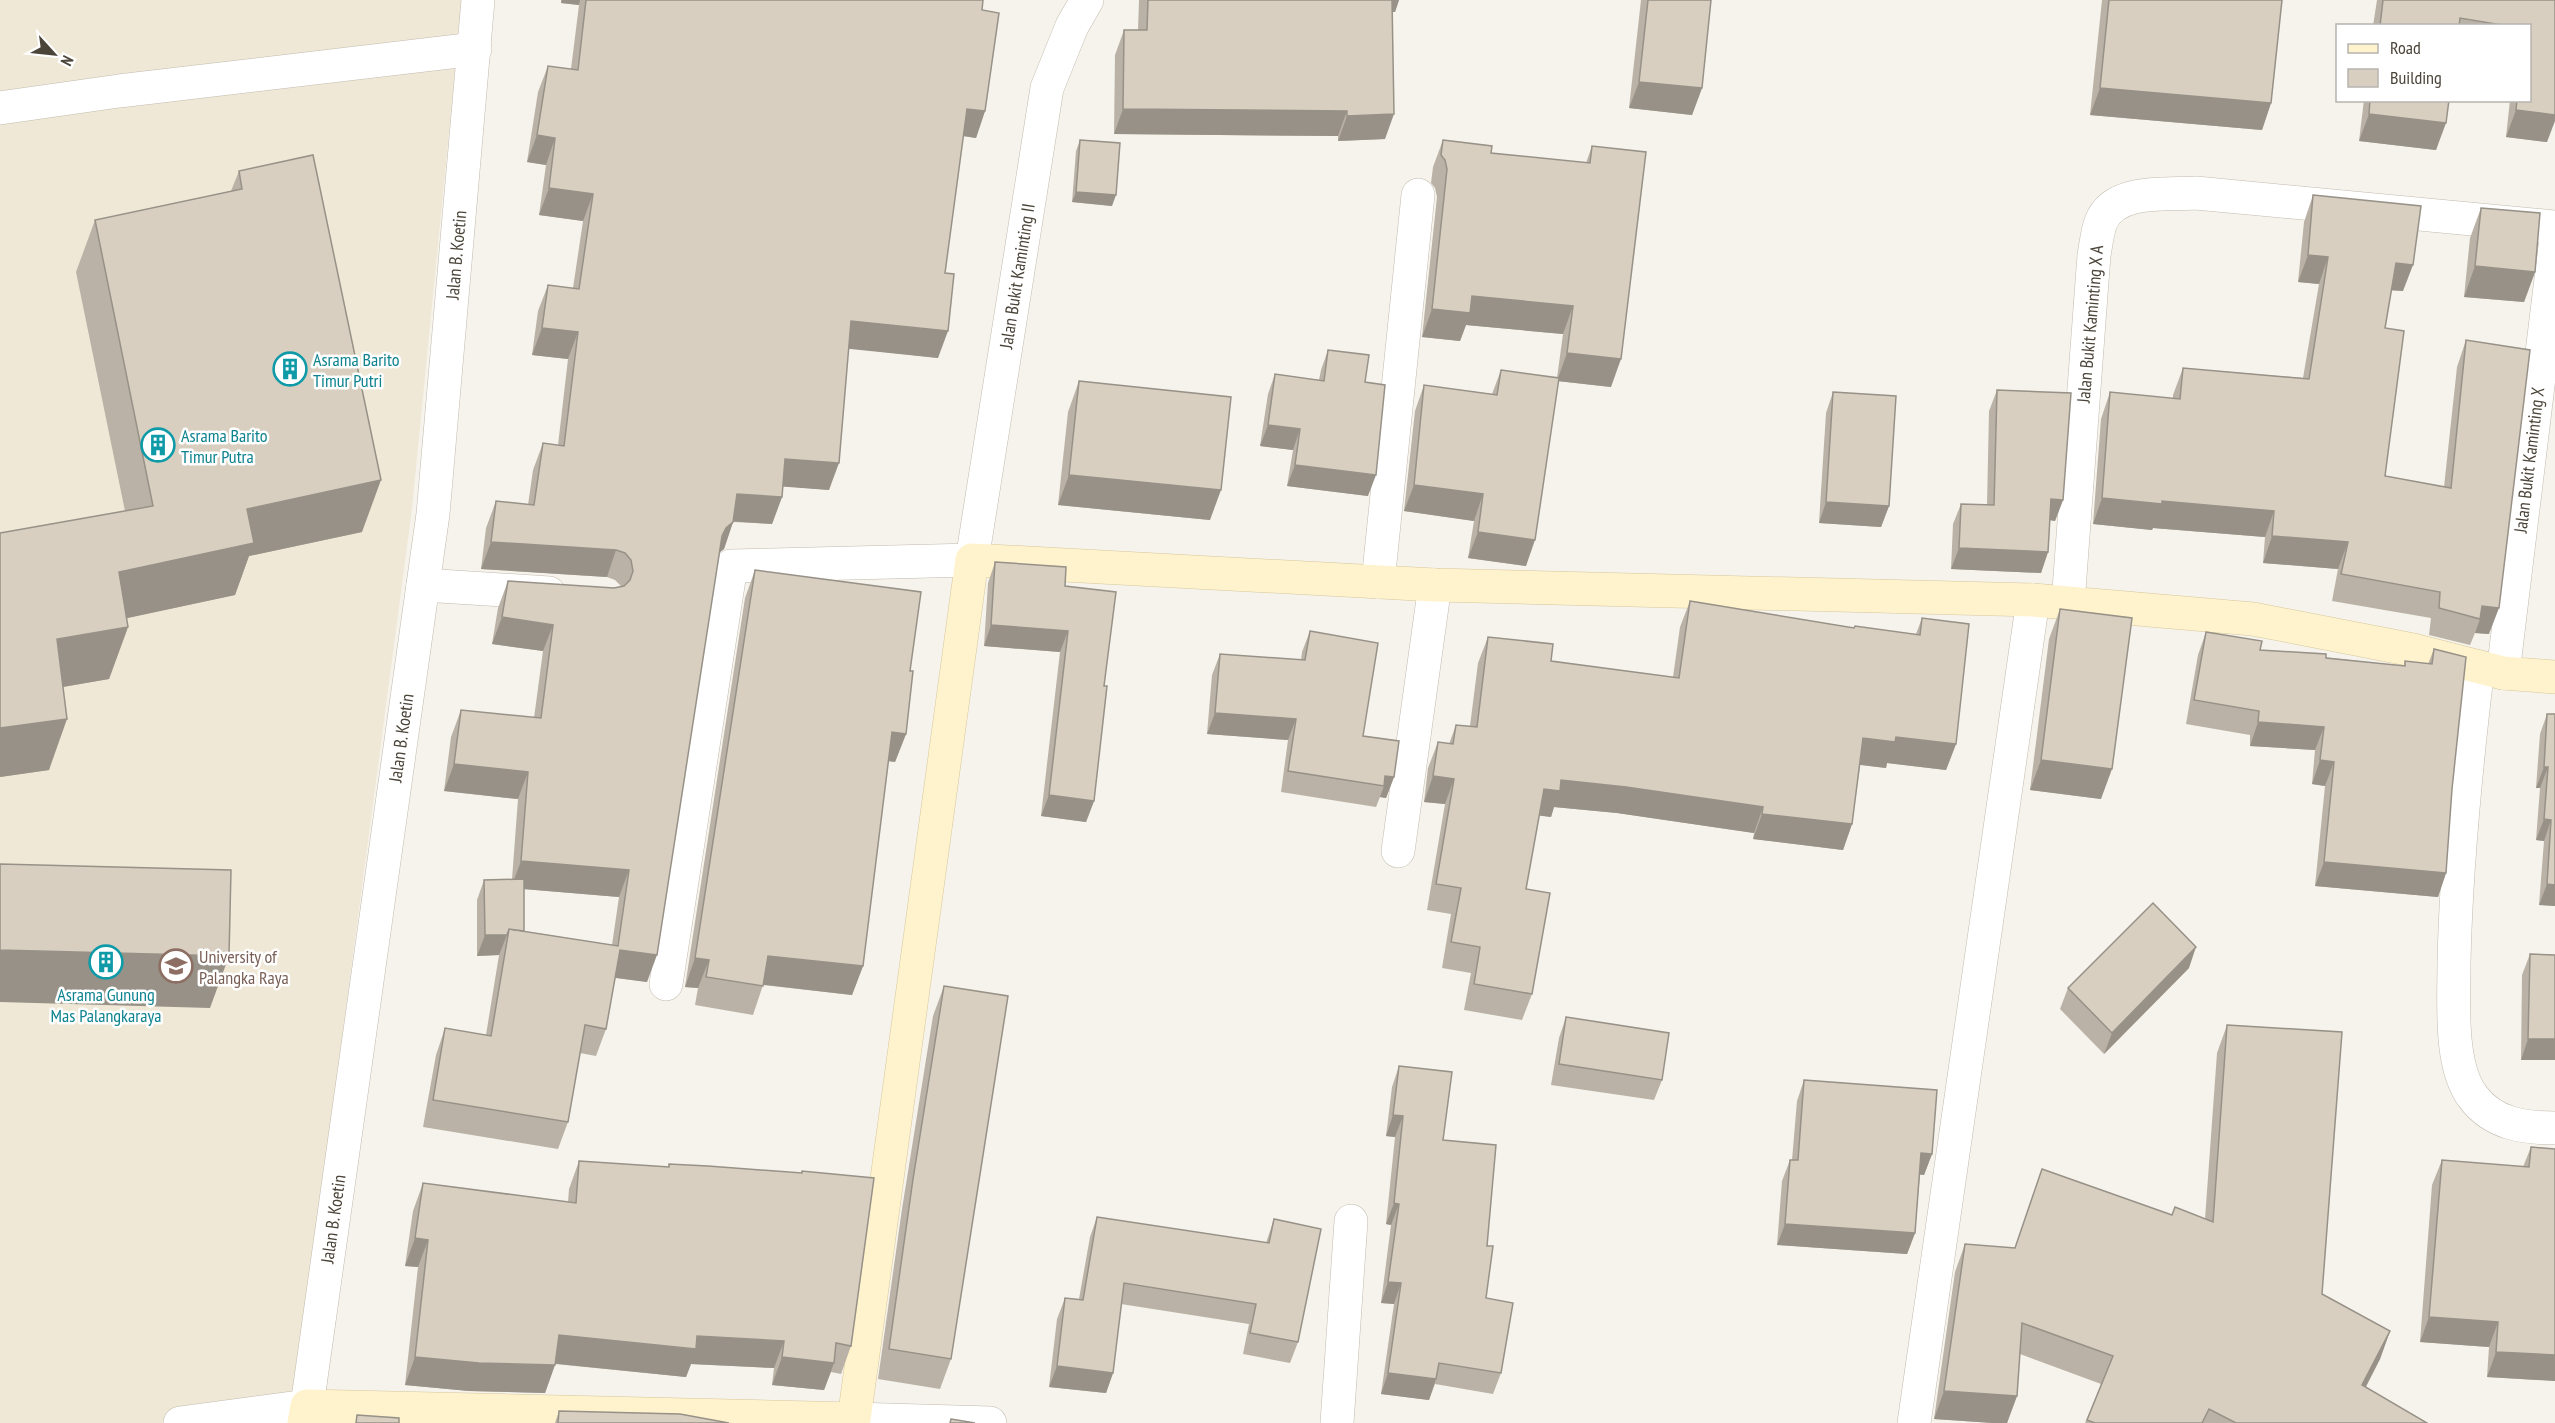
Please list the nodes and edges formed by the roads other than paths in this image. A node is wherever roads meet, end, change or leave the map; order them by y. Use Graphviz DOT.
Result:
graph roads {
  1 [pos="478,0"];
  2 [pos="1087,0"];
  3 [pos="475,49"];
  4 [pos="0,108"];
  5 [pos="1418,195"];
  6 [pos="2555,227"];
  7 [pos="2555,246"];
  8 [pos="972,560"];
  9 [pos="1378,582"];
  10 [pos="423,585"];
  11 [pos="1435,585"];
  12 [pos="582,595"];
  13 [pos="2033,600"];
  14 [pos="2068,603"];
  15 [pos="2491,670"];
  16 [pos="2555,677"];
  17 [pos="1398,851"];
  18 [pos="666,984"];
  19 [pos="2555,1128"];
  20 [pos="1351,1221"];
  21 [pos="305,1414"];
  22 [pos="765,1419"];
  23 [pos="854,1419"];
  24 [pos="180,1423"];
  25 [pos="990,1423"];
  26 [pos="1337,1423"];
  27 [pos="1914,1423"];
  1 -- 3 [label="street, Jalan B. Koetin"];
  2 -- 8 [label="street, Jalan Bukit Kaminting II"];
  3 -- 4 [label="street"];
  3 -- 10 [label="street, Jalan B. Koetin"];
  5 -- 9 [label="street"];
  6 -- 14 [label="street, Jalan Bukit Kaminting X A"];
  7 -- 15 [label="street, Jalan Bukit Kaminting X"];
  8 -- 9 [label="street"];
  8 -- 18 [label="street"];
  8 -- 23 [label="street"];
  9 -- 11 [label="street"];
  10 -- 12 [label="street"];
  10 -- 21 [label="street, Jalan B. Koetin"];
  11 -- 13 [label="street"];
  11 -- 17 [label="street"];
  13 -- 14 [label="street"];
  13 -- 27 [label="street"];
  14 -- 15 [label="street"];
  15 -- 16 [label="street"];
  15 -- 19 [label="street, Jalan Bukit Kaminting X"];
  20 -- 26 [label="street"];
  21 -- 22 [label="street"];
  21 -- 24 [label="street"];
  22 -- 23 [label="street"];
  23 -- 25 [label="street"];
}
